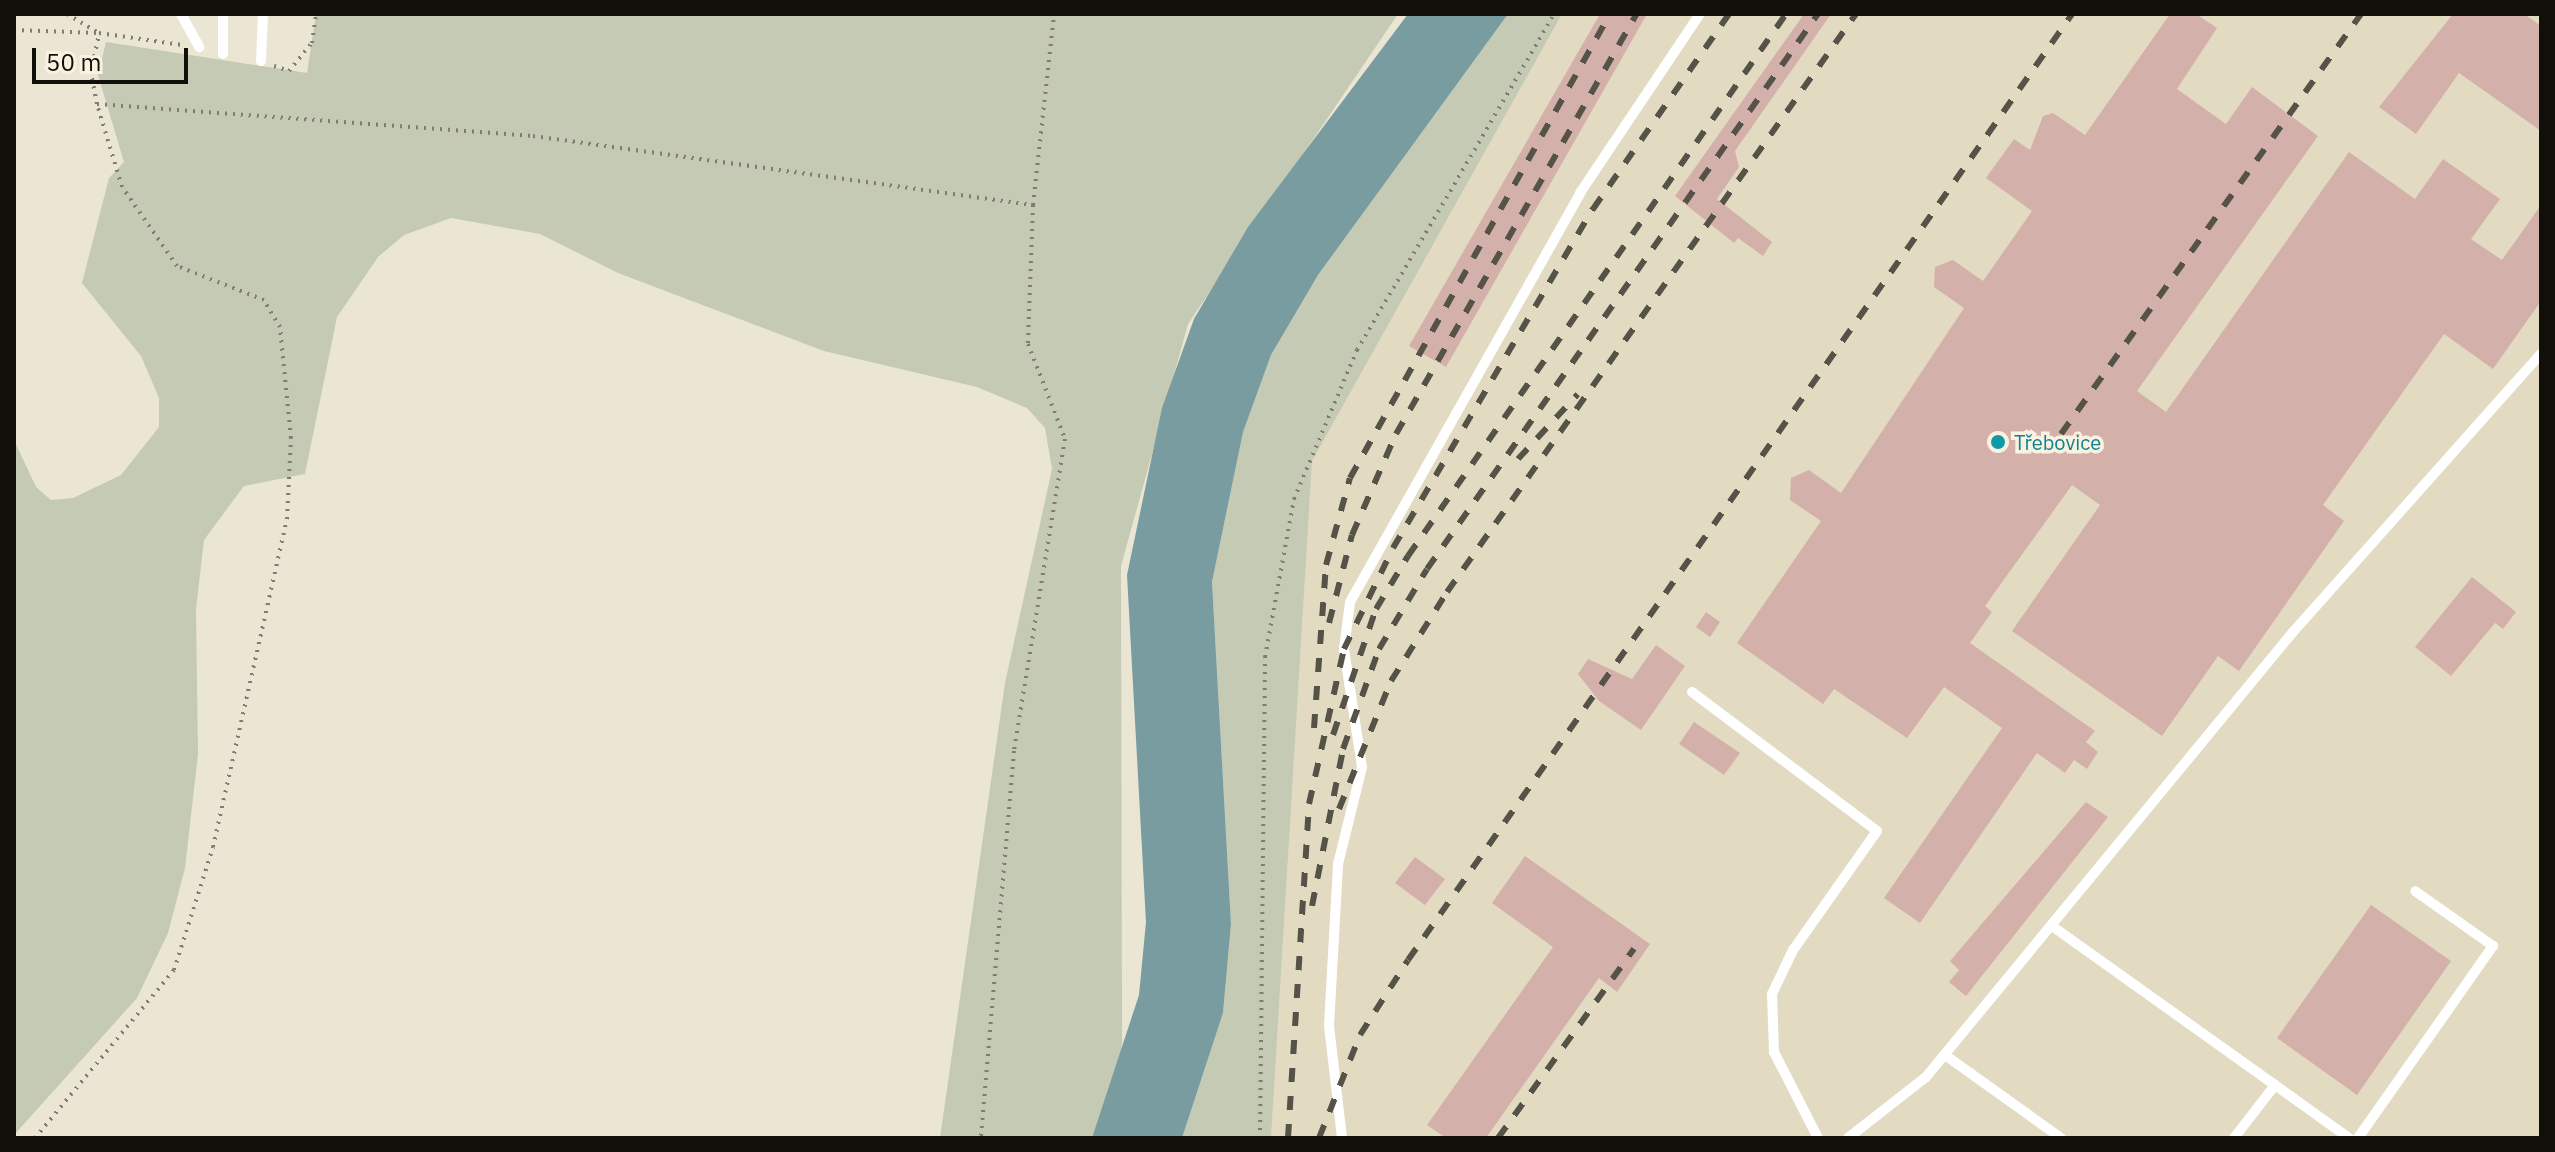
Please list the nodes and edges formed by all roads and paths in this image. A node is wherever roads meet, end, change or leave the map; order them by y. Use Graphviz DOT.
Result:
graph roads {
  1 [pos="67,14"];
  2 [pos="181,14"];
  3 [pos="223,14"];
  4 [pos="263,14"];
  5 [pos="316,14"];
  6 [pos="1054,14"];
  7 [pos="1554,14"];
  8 [pos="1700,14"];
  9 [pos="14,30"];
  10 [pos="99,33"];
  11 [pos="199,47"];
  12 [pos="223,54"];
  13 [pos="261,61"];
  14 [pos="97,104"];
  15 [pos="1033,205"];
  16 [pos="2541,354"];
  17 [pos="1692,692"];
  18 [pos="2415,891"];
  19 [pos="2052,926"];
  20 [pos="1945,1055"];
  21 [pos="2275,1085"];
  22 [pos="35,1138"];
  23 [pos="981,1138"];
  24 [pos="1260,1138"];
  25 [pos="1342,1138"];
  26 [pos="1818,1138"];
  27 [pos="1848,1138"];
  28 [pos="2061,1138"];
  29 [pos="2234,1138"];
  30 [pos="2349,1138"];
  31 [pos="2358,1138"];
  1 -- 10 [label="path"];
  2 -- 11 [label="lane"];
  3 -- 12 [label="lane"];
  4 -- 13 [label="lane"];
  5 -- 13 [label="path"];
  6 -- 15 [label="path"];
  7 -- 24 [label="path"];
  8 -- 25 [label="lane"];
  9 -- 10 [label="path"];
  10 -- 11 [label="path"];
  10 -- 14 [label="path"];
  14 -- 15 [label="path"];
  14 -- 22 [label="path"];
  15 -- 23 [label="path"];
  16 -- 19 [label="lane"];
  17 -- 26 [label="lane"];
  18 -- 31 [label="lane"];
  19 -- 20 [label="lane"];
  19 -- 21 [label="lane"];
  20 -- 27 [label="lane"];
  20 -- 28 [label="lane"];
  21 -- 29 [label="lane"];
  21 -- 30 [label="lane"];
}
